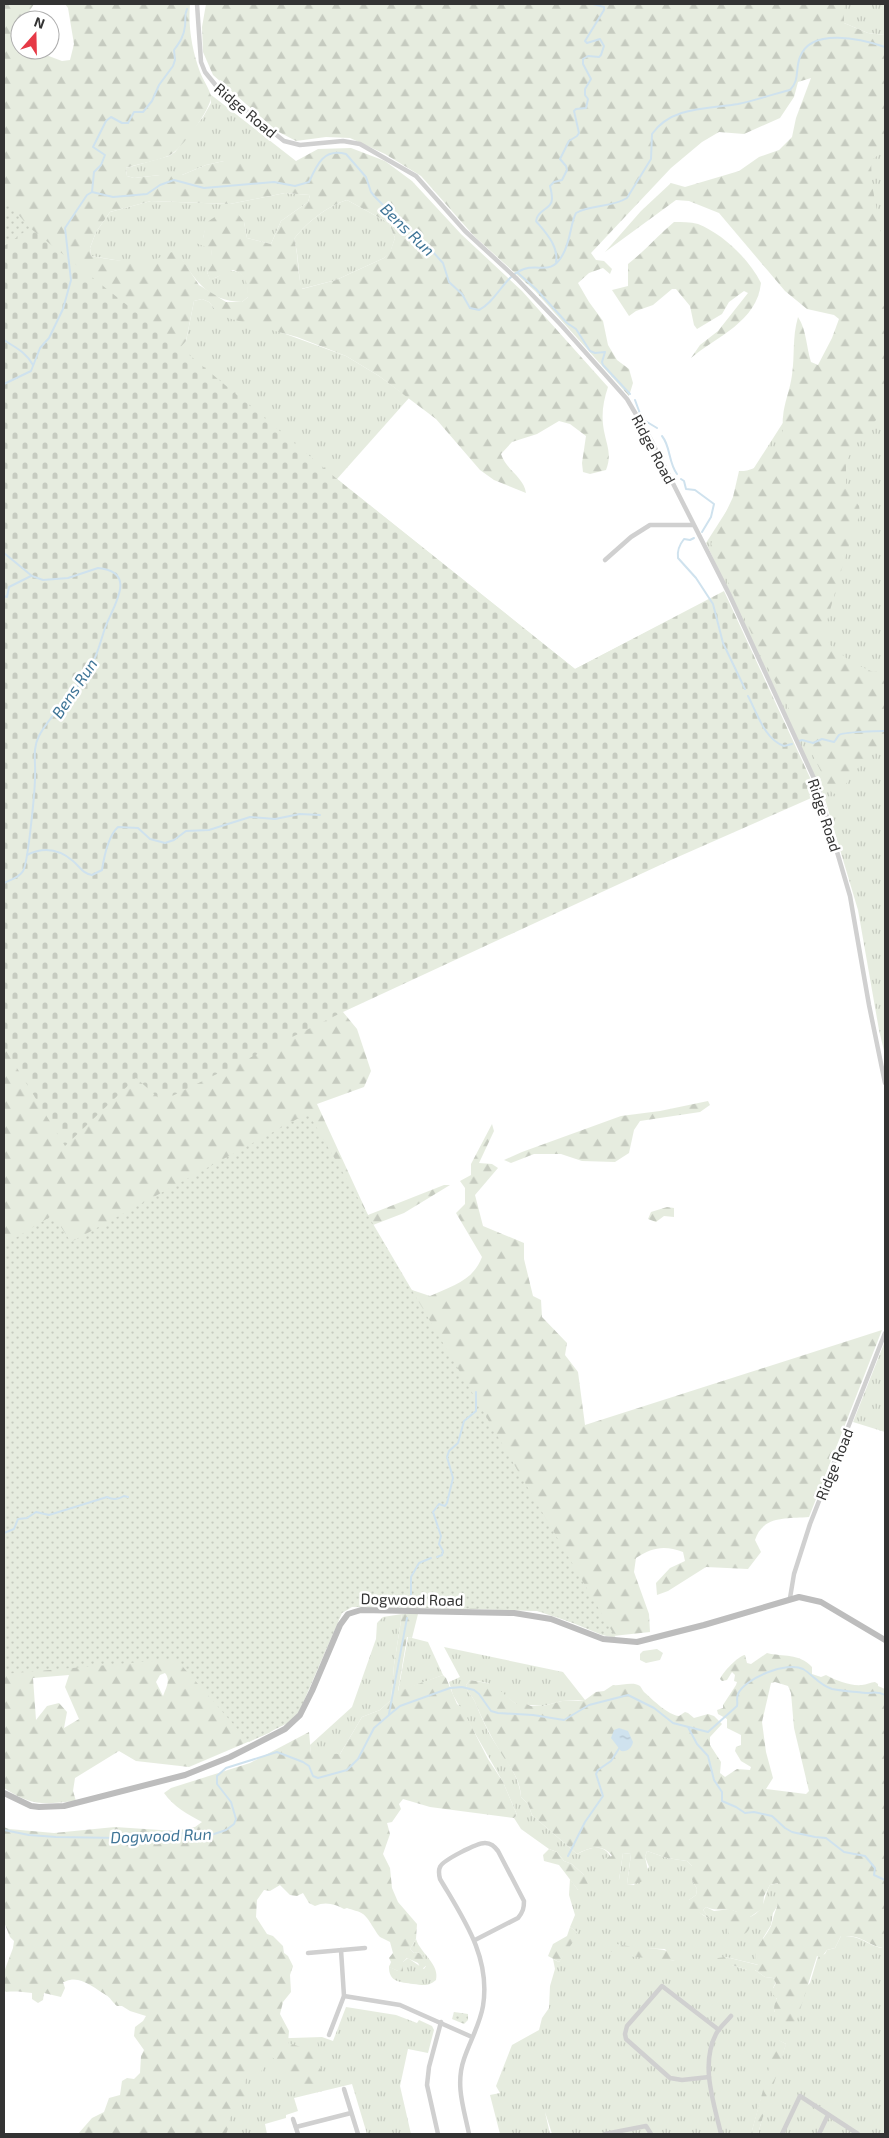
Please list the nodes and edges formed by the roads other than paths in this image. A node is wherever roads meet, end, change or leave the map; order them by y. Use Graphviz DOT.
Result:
graph roads {
  1 [pos="197,4"];
  2 [pos="693,525"];
  3 [pos="605,560"];
  4 [pos="885,1083"];
  5 [pos="885,1333"];
  6 [pos="790,1598"];
  7 [pos="885,1640"];
  8 [pos="4,1793"];
  9 [pos="476,1940"];
  10 [pos="365,1948"];
  11 [pos="341,1950"];
  12 [pos="308,1953"];
  13 [pos="344,1996"];
  14 [pos="731,2016"];
  15 [pos="441,2022"];
  16 [pos="719,2030"];
  17 [pos="330,2035"];
  18 [pos="472,2036"];
  19 [pos="709,2077"];
  20 [pos="344,2089"];
  21 [pos="351,2113"];
  22 [pos="828,2114"];
  23 [pos="294,2118"];
  24 [pos="296,2127"];
  25 [pos="298,2134"];
  26 [pos="358,2134"];
  27 [pos="438,2134"];
  28 [pos="469,2134"];
  29 [pos="605,2134"];
  30 [pos="651,2134"];
  31 [pos="721,2134"];
  32 [pos="782,2134"];
  33 [pos="819,2134"];
  34 [pos="857,2134"];
  1 -- 2 [label="street, Ridge Road"];
  2 -- 3 [label="street"];
  2 -- 4 [label="street, Ridge Road"];
  5 -- 6 [label="street, Ridge Road"];
  6 -- 7 [label="street, Dogwood Road"];
  6 -- 8 [label="street, Dogwood Road"];
  9 -- 9 [label="street"];
  9 -- 18 [label="street"];
  10 -- 11 [label="street"];
  11 -- 12 [label="street"];
  11 -- 13 [label="street"];
  13 -- 15 [label="street"];
  13 -- 17 [label="street"];
  14 -- 16 [label="street"];
  15 -- 18 [label="street"];
  15 -- 27 [label="street"];
  16 -- 19 [label="street"];
  16 -- 19 [label="street"];
  18 -- 28 [label="street"];
  19 -- 31 [label="street"];
  20 -- 21 [label="street"];
  21 -- 24 [label="street"];
  21 -- 26 [label="street"];
  22 -- 32 [label="street"];
  22 -- 33 [label="street"];
  22 -- 34 [label="street"];
  23 -- 24 [label="street"];
  24 -- 25 [label="street"];
  29 -- 30 [label="street"];
}
